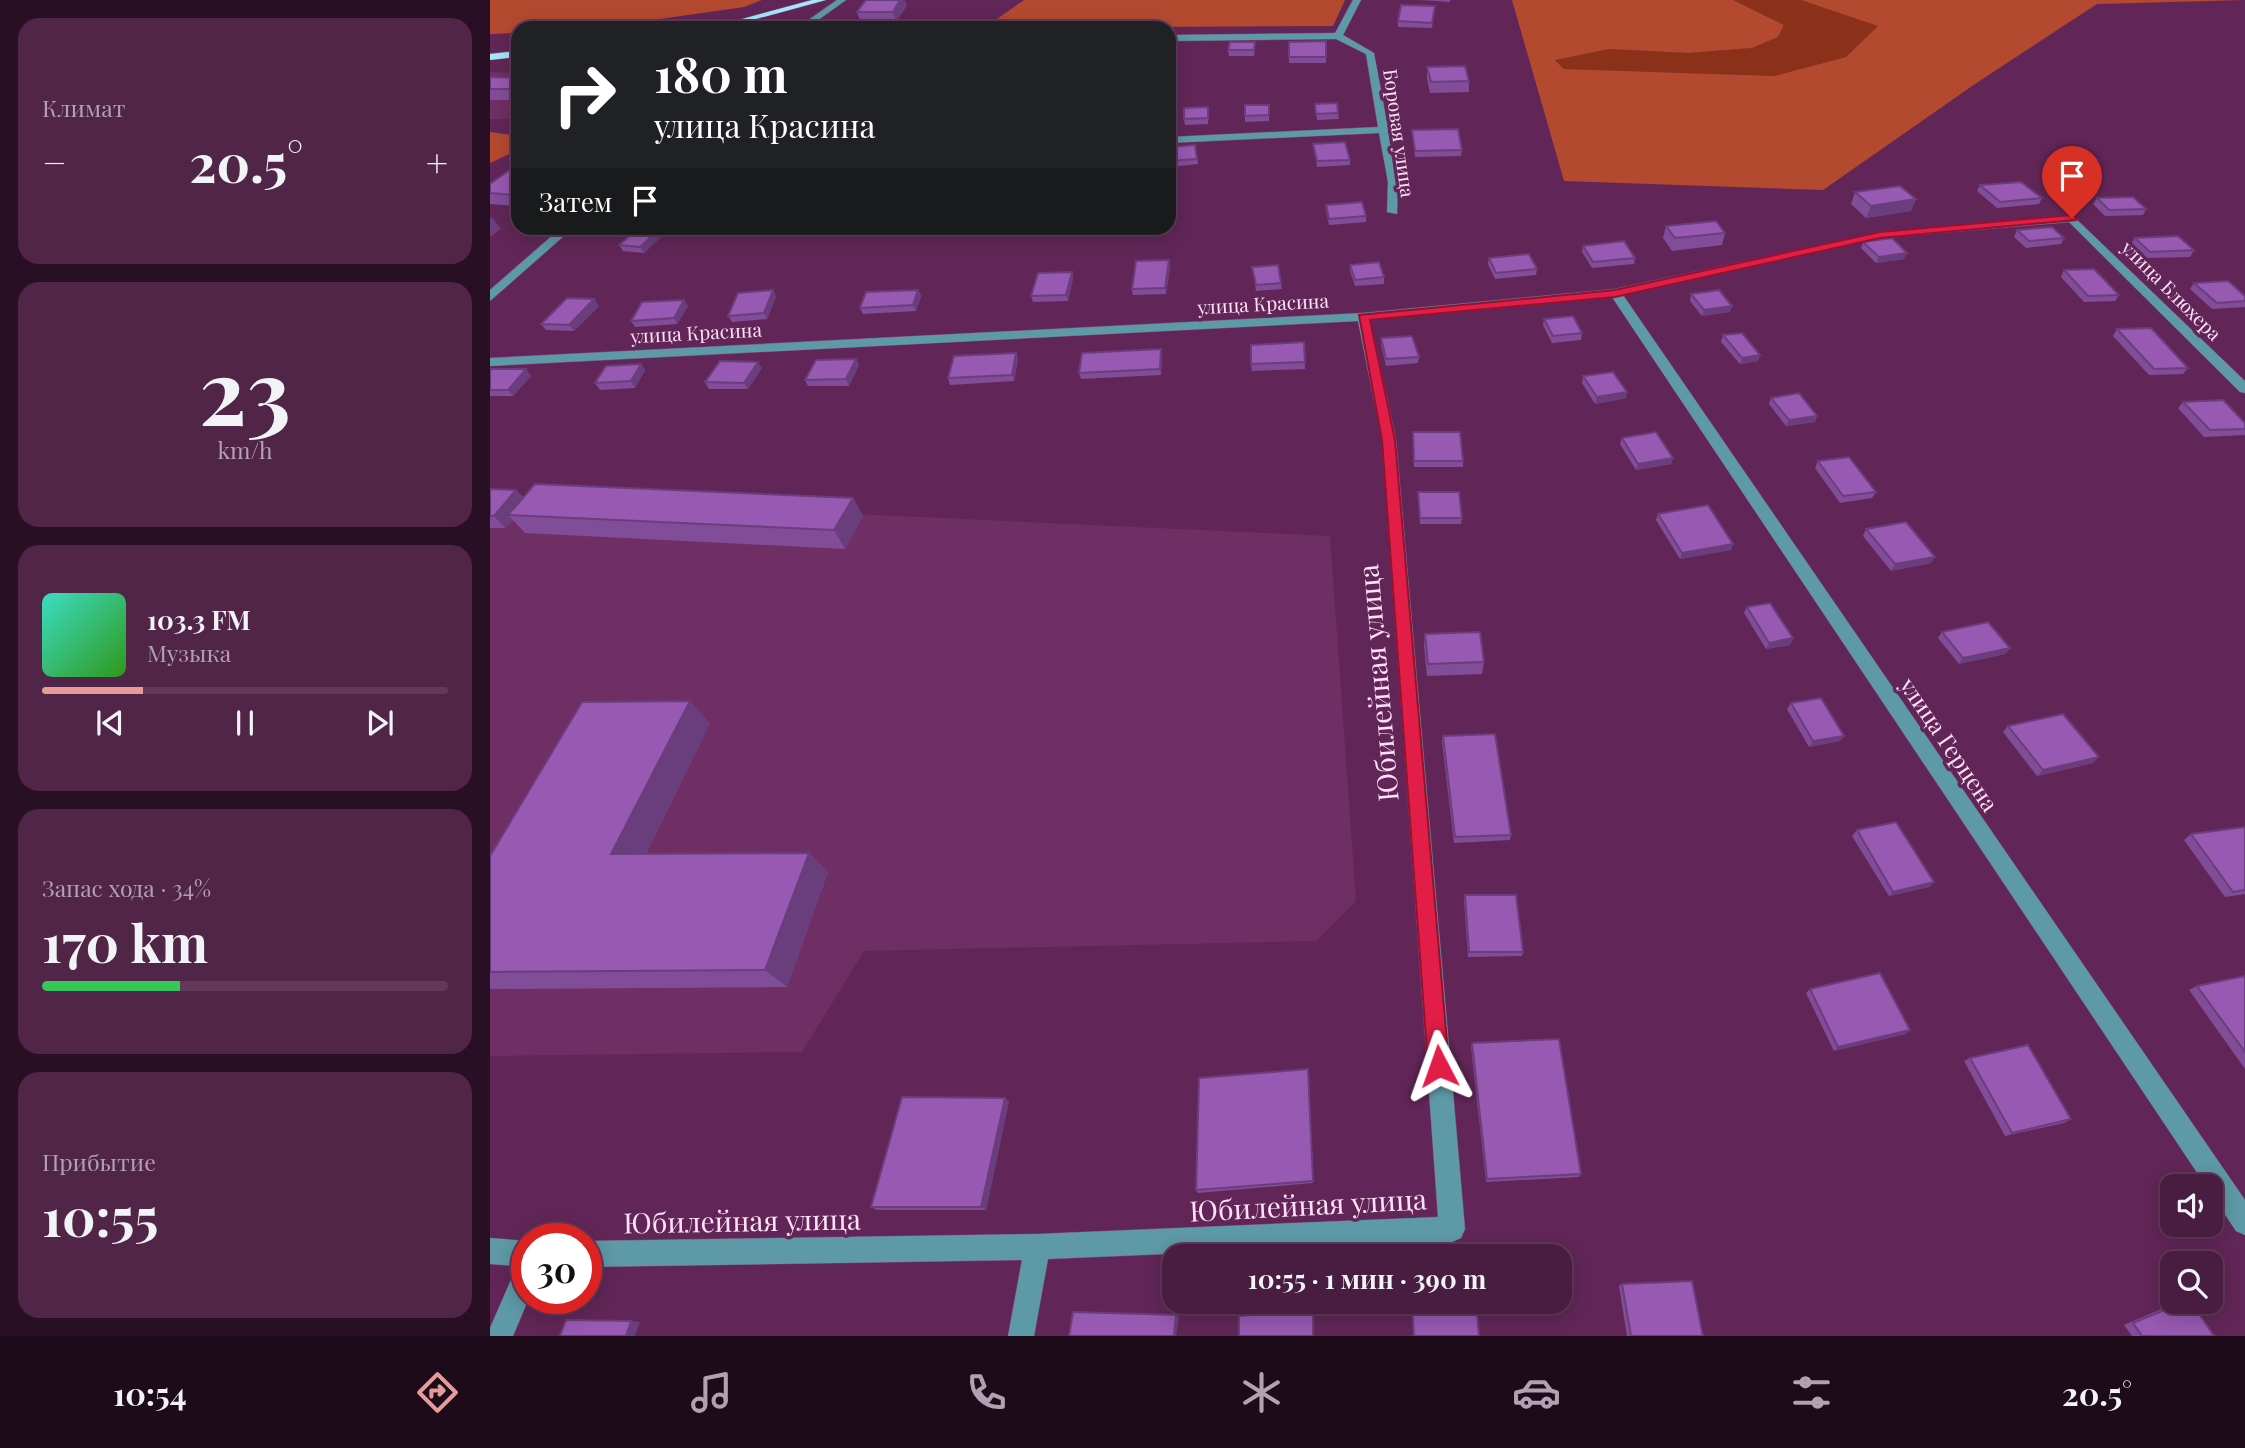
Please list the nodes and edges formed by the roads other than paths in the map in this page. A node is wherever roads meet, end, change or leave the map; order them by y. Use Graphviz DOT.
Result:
graph roads {
  1 [pos="822,0"];
  2 [pos="842,0"];
  3 [pos="1357,0"];
  4 [pos="740,21"];
  5 [pos="811,21"];
  6 [pos="1338,36"];
  7 [pos="1176,38"];
  8 [pos="511,55"];
  9 [pos="490,57"];
  10 [pos="1383,130"];
  11 [pos="1176,140"];
  12 [pos="1393,212"];
  13 [pos="2072,218"];
  14 [pos="559,235"];
  15 [pos="1615,293"];
  16 [pos="490,297"];
  17 [pos="1363,317"];
  18 [pos="490,362"];
  19 [pos="2245,389"];
  20 [pos="2245,1222"];
  21 [pos="1037,1247"];
  22 [pos="490,1251"];
  23 [pos="511,1253"];
  24 [pos="602,1254"];
  25 [pos="511,1310"];
  26 [pos="500,1336"];
  27 [pos="1021,1336"];
  1 -- 4 [label="main road"];
  2 -- 5 [label="street"];
  3 -- 6 [label="street"];
  6 -- 7 [label="street, Боровая улица"];
  6 -- 10 [label="street, Боровая улица"];
  8 -- 9 [label="main road"];
  10 -- 11 [label="street"];
  10 -- 12 [label="street, Боровая улица"];
  13 -- 15 [label="street, улица Красина"];
  13 -- 19 [label="street, улица Блюхера"];
  14 -- 16 [label="street"];
  15 -- 17 [label="street, улица Красина"];
  15 -- 20 [label="street, улица Герцена"];
  17 -- 18 [label="street, улица Красина"];
  17 -- 21 [label="street, Юбилейная улица"];
  21 -- 24 [label="street, Юбилейная улица"];
  21 -- 27 [label="street"];
  22 -- 23 [label="street"];
  25 -- 26 [label="street"];
}
